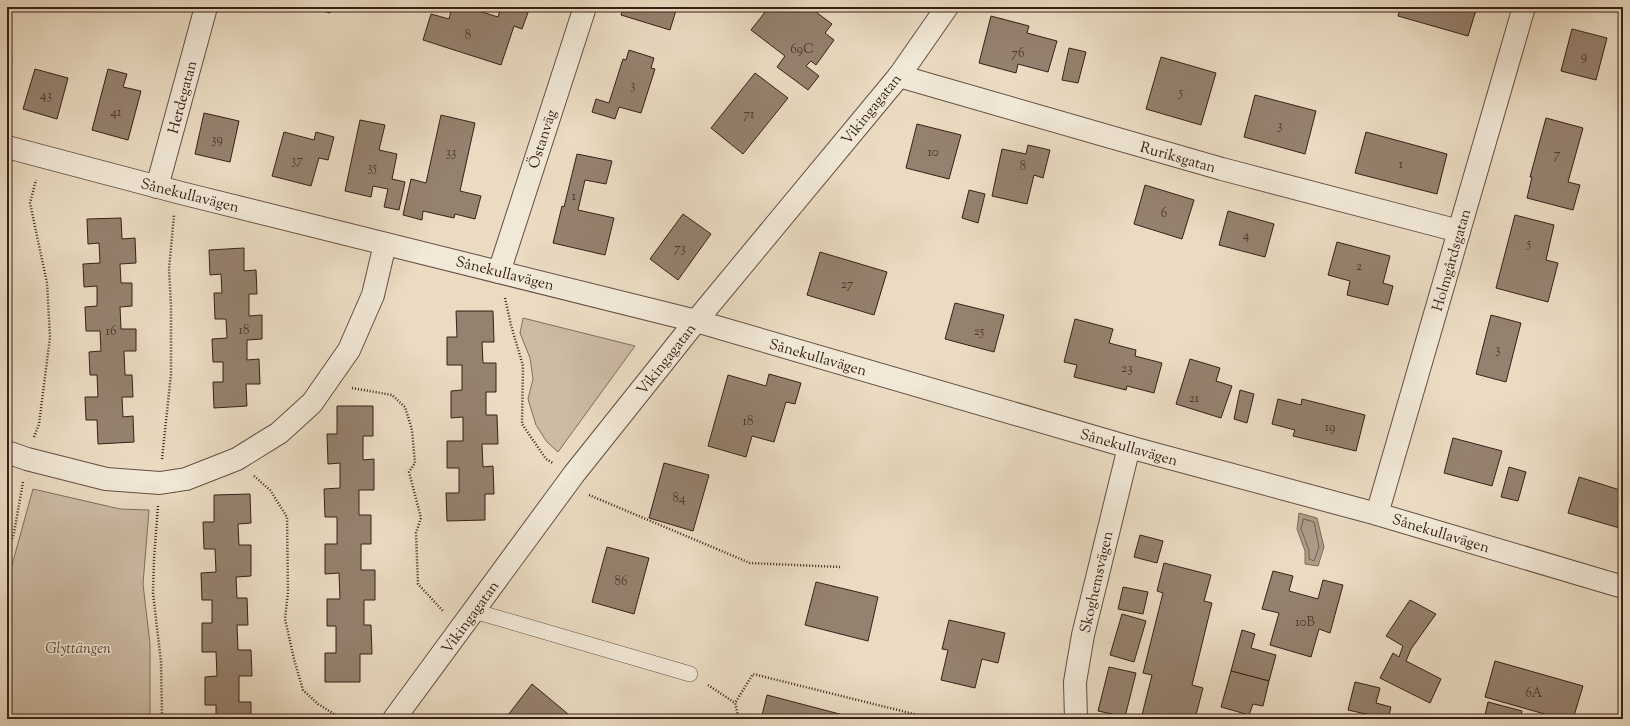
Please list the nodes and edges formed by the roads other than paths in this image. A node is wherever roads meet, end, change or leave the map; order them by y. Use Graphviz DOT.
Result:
graph roads {
  1 [pos="206,7"];
  2 [pos="584,7"];
  3 [pos="947,7"];
  4 [pos="1524,7"];
  5 [pos="899,76"];
  6 [pos="7,147"];
  7 [pos="158,187"];
  8 [pos="1459,231"];
  9 [pos="384,244"];
  10 [pos="499,272"];
  11 [pos="696,321"];
  12 [pos="1129,447"];
  13 [pos="7,452"];
  14 [pos="1377,514"];
  15 [pos="1623,587"];
  16 [pos="474,611"];
  17 [pos="690,674"];
  18 [pos="394,719"];
  19 [pos="1076,719"];
  1 -- 7 [label="street, Herdegatan"];
  2 -- 10 [label="street, Östanväg"];
  3 -- 5 [label="street, Vikingagatan"];
  4 -- 8 [label="street, Holmgårdsgatan"];
  5 -- 8 [label="street, Ruriksgatan"];
  5 -- 11 [label="street, Vikingagatan"];
  6 -- 7 [label="street, Sånekullavägen"];
  7 -- 9 [label="street, Sånekullavägen"];
  8 -- 14 [label="street, Holmgårdsgatan"];
  9 -- 10 [label="street, Sånekullavägen"];
  9 -- 13 [label="street"];
  10 -- 11 [label="street, Sånekullavägen"];
  11 -- 12 [label="street, Sånekullavägen"];
  11 -- 16 [label="street, Vikingagatan"];
  12 -- 14 [label="street, Sånekullavägen"];
  12 -- 19 [label="street, Skoghemsvägen"];
  14 -- 15 [label="street, Sånekullavägen"];
  16 -- 17 [label="lane"];
  16 -- 18 [label="street, Vikingagatan"];
}
